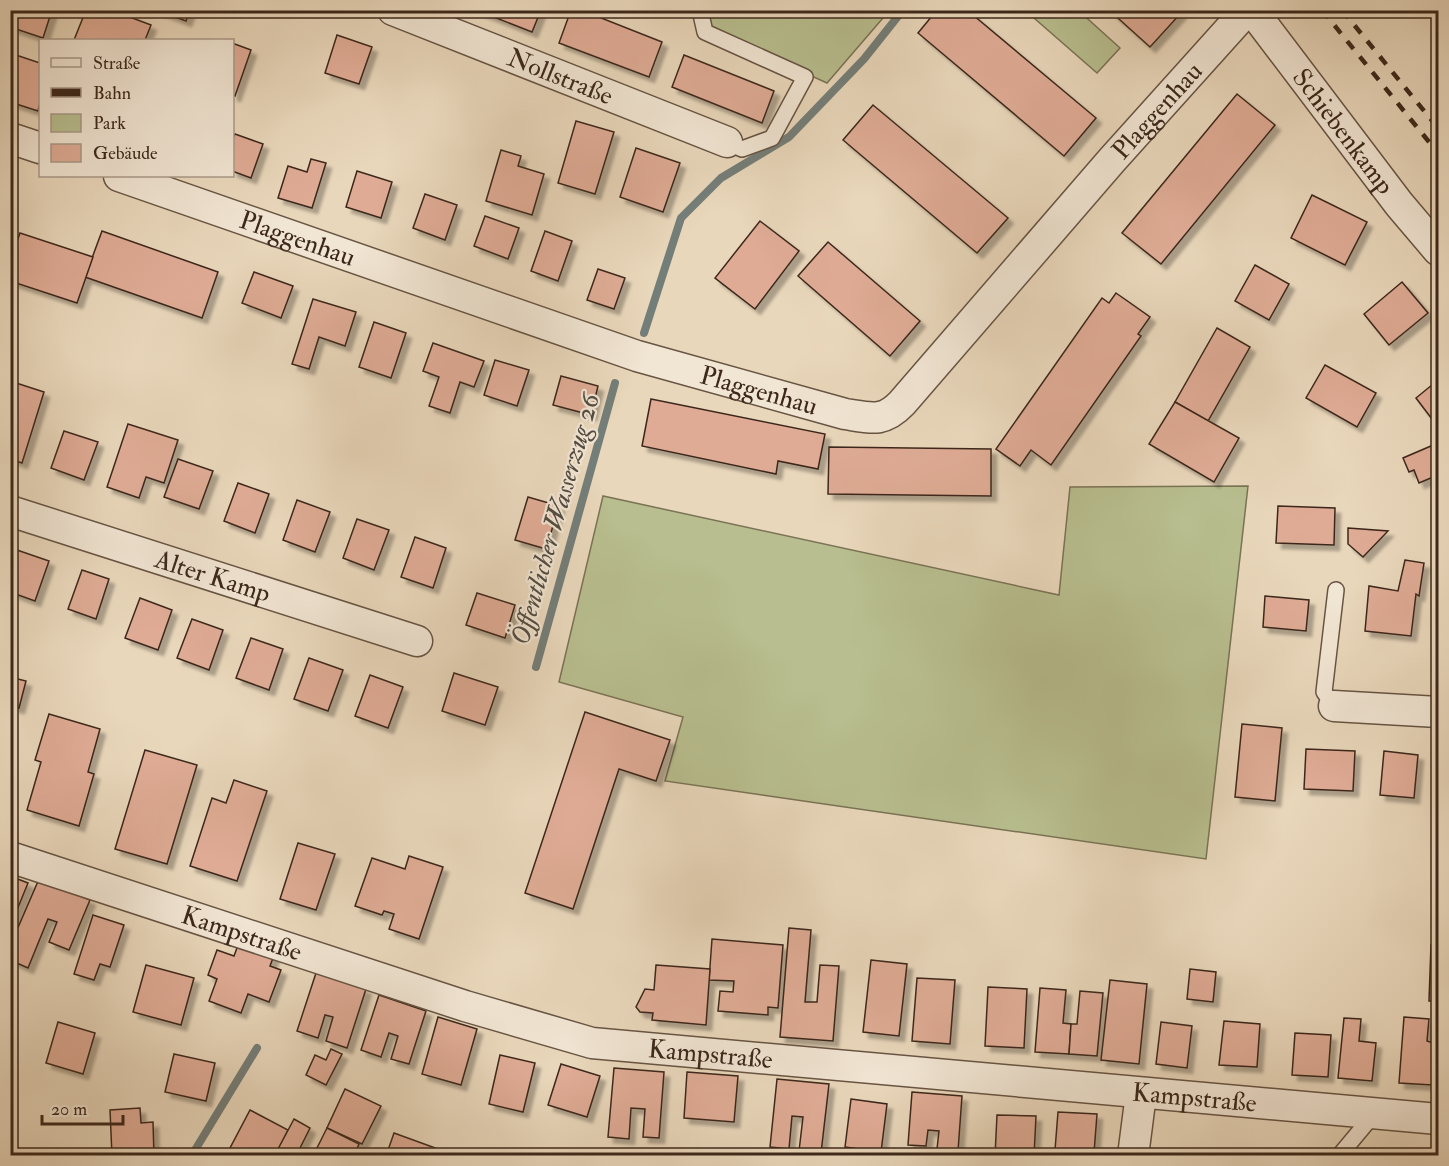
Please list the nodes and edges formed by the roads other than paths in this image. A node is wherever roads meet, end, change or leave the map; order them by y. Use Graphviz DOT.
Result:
graph roads {
  1 [pos="393,10"];
  2 [pos="700,10"];
  3 [pos="1247,10"];
  4 [pos="1252,10"];
  5 [pos="10,138"];
  6 [pos="727,142"];
  7 [pos="39,148"];
  8 [pos="122,177"];
  9 [pos="1438,250"];
  10 [pos="10,511"];
  11 [pos="1336,590"];
  12 [pos="417,641"];
  13 [pos="1334,706"];
  14 [pos="1438,712"];
  15 [pos="10,857"];
  16 [pos="1141,1094"];
  17 [pos="1374,1114"];
  18 [pos="1438,1119"];
  19 [pos="1133,1155"];
  20 [pos="1339,1155"];
  1 -- 6 [label="street, Nollstraße"];
  2 -- 6 [label="lane"];
  3 -- 8 [label="street, Plaggenhau"];
  4 -- 9 [label="street, Schiebenkamp"];
  5 -- 7 [label="street"];
  10 -- 12 [label="street, Alter Kamp"];
  11 -- 13 [label="lane"];
  13 -- 14 [label="street"];
  15 -- 16 [label="street, Kampstraße"];
  16 -- 17 [label="street, Kampstraße"];
  16 -- 19 [label="street"];
  17 -- 18 [label="street, Kampstraße"];
  17 -- 20 [label="lane"];
}
